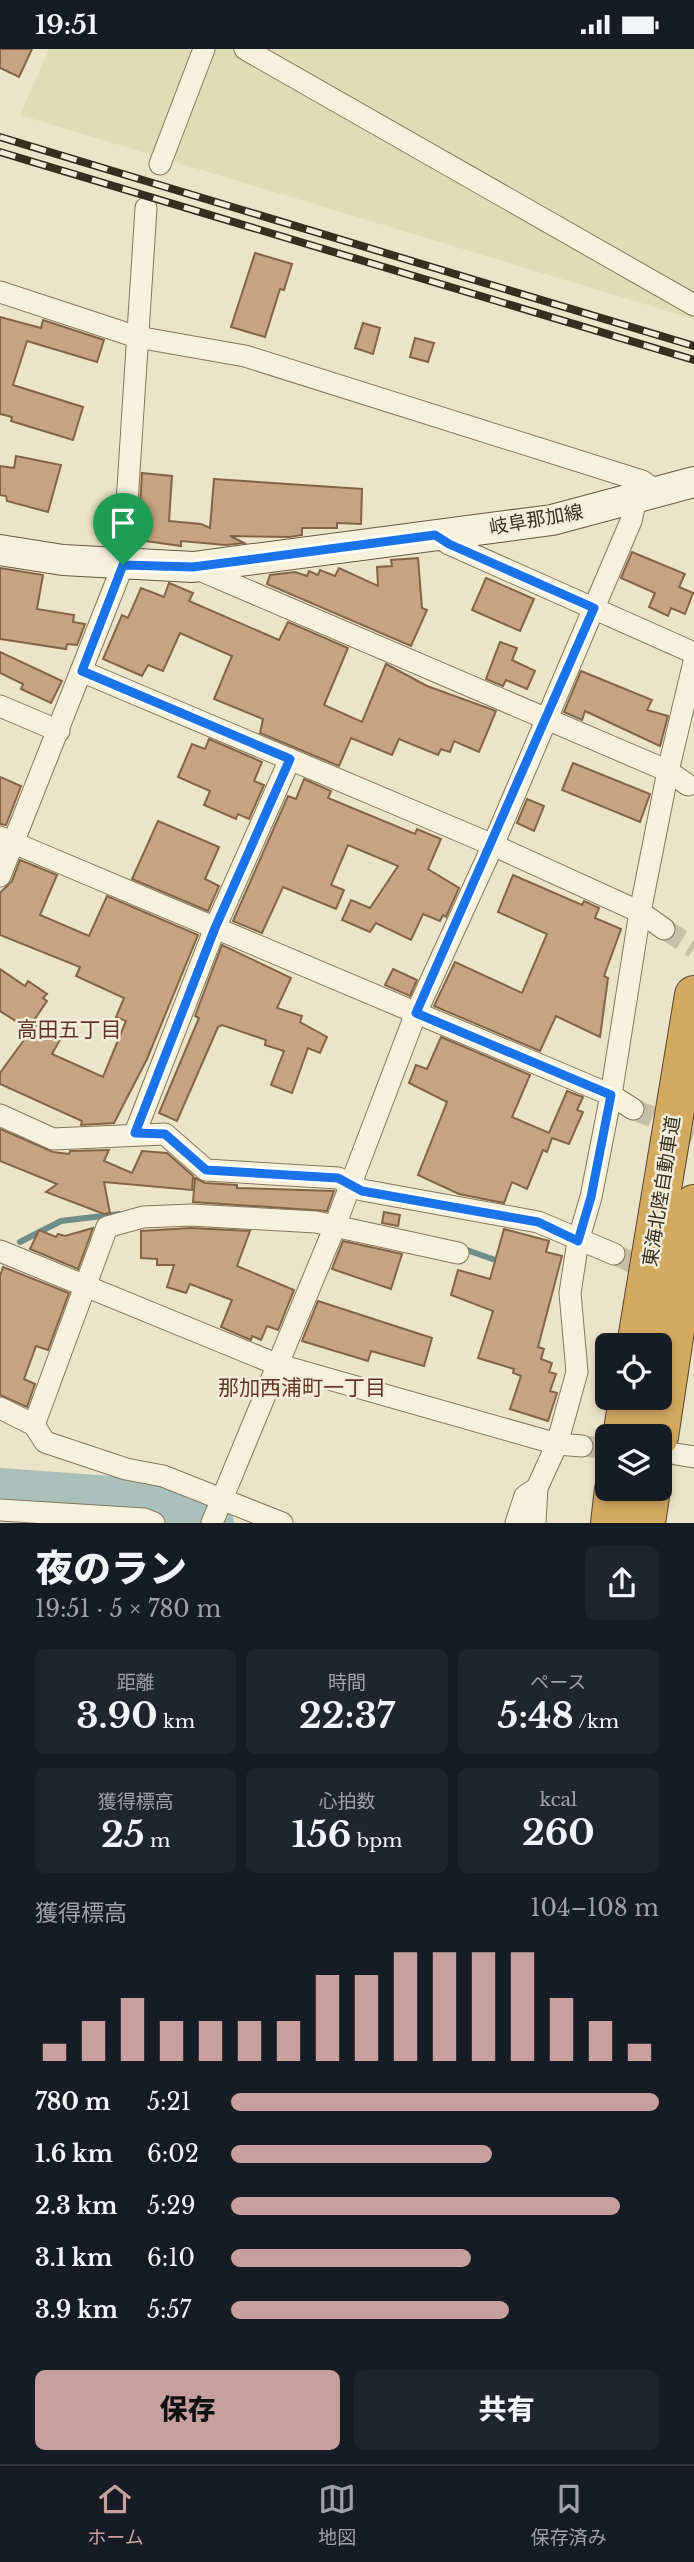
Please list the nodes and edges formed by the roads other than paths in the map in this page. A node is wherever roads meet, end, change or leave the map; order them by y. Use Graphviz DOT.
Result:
graph roads {
  1 [pos="204,49"];
  2 [pos="245,49"];
  3 [pos="160,164"];
  4 [pos="146,208"];
  5 [pos="0,292"];
  6 [pos="694,305"];
  7 [pos="137,337"];
  8 [pos="694,482"];
  9 [pos="647,495"];
  10 [pos="435,535"];
  11 [pos="0,550"];
  12 [pos="123,565"];
  13 [pos="193,567"];
  14 [pos="594,608"];
  15 [pos="694,653"];
  16 [pos="694,662"];
  17 [pos="82,671"];
  18 [pos="0,706"];
  19 [pos="547,721"];
  20 [pos="59,731"];
  21 [pos="290,759"];
  22 [pos="668,771"];
  23 [pos="688,785"];
  24 [pos="7,840"];
  25 [pos="493,845"];
  26 [pos="0,877"];
  27 [pos="640,912"];
  28 [pos="215,928"];
  29 [pos="664,929"];
  30 [pos="694,995"];
  31 [pos="416,1013"];
  32 [pos="611,1095"];
  33 [pos="633,1109"];
  34 [pos="0,1115"];
  35 [pos="135,1133"];
  36 [pos="350,1185"];
  37 [pos="694,1205"];
  38 [pos="334,1228"];
  39 [pos="578,1241"];
  40 [pos="0,1251"];
  41 [pos="458,1253"];
  42 [pos="614,1254"];
  43 [pos="86,1286"];
  44 [pos="638,1333"];
  45 [pos="276,1364"];
  46 [pos="0,1408"];
  47 [pos="34,1425"];
  48 [pos="556,1444"];
  49 [pos="582,1446"];
  50 [pos="676,1450"];
  51 [pos="537,1488"];
  52 [pos="613,1501"];
  53 [pos="649,1501"];
  54 [pos="218,1509"];
  55 [pos="0,1510"];
  56 [pos="154,1523"];
  57 [pos="282,1523"];
  58 [pos="516,1523"];
  59 [pos="535,1523"];
  60 [pos="610,1523"];
  61 [pos="646,1523"];
  1 -- 3 [label="street"];
  2 -- 6 [label="street"];
  4 -- 7 [label="street"];
  5 -- 7 [label="street"];
  7 -- 9 [label="street"];
  7 -- 12 [label="street"];
  8 -- 9 [label="main road, 岐阜那加線"];
  9 -- 10 [label="main road, 岐阜那加線"];
  9 -- 14 [label="street"];
  10 -- 13 [label="main road, 岐阜那加線"];
  10 -- 14 [label="street"];
  11 -- 12 [label="main road, 岐阜那加線"];
  12 -- 13 [label="main road, 岐阜那加線"];
  12 -- 17 [label="street"];
  13 -- 19 [label="street"];
  14 -- 15 [label="street"];
  14 -- 19 [label="street"];
  16 -- 22 [label="street"];
  17 -- 20 [label="street"];
  17 -- 21 [label="street"];
  18 -- 20 [label="street"];
  19 -- 22 [label="street"];
  19 -- 25 [label="street"];
  20 -- 24 [label="street"];
  21 -- 25 [label="street"];
  21 -- 28 [label="street"];
  22 -- 23 [label="street"];
  22 -- 27 [label="street"];
  24 -- 26 [label="street"];
  24 -- 28 [label="street"];
  25 -- 27 [label="street"];
  25 -- 31 [label="street"];
  27 -- 29 [label="street"];
  27 -- 32 [label="street"];
  28 -- 31 [label="street"];
  28 -- 35 [label="street"];
  30 -- 44 [label="highway, 東海北陸自動車道"];
  31 -- 32 [label="street"];
  31 -- 36 [label="street"];
  32 -- 33 [label="street"];
  32 -- 39 [label="street"];
  34 -- 35 [label="street"];
  35 -- 36 [label="street"];
  36 -- 38 [label="street"];
  36 -- 39 [label="street"];
  37 -- 50 [label="highway, 東海北陸自動車道"];
  38 -- 41 [label="street"];
  38 -- 43 [label="street"];
  38 -- 45 [label="street"];
  39 -- 42 [label="street"];
  39 -- 48 [label="street"];
  40 -- 43 [label="street"];
  43 -- 45 [label="street"];
  43 -- 47 [label="street"];
  45 -- 48 [label="street"];
  45 -- 54 [label="street"];
  46 -- 47 [label="street"];
  47 -- 54 [label="street"];
  48 -- 49 [label="street"];
  48 -- 51 [label="street"];
  51 -- 58 [label="street"];
  51 -- 59 [label="street"];
  52 -- 60 [label="highway"];
  53 -- 61 [label="highway"];
  54 -- 57 [label="street"];
  55 -- 56 [label="street"];
}
